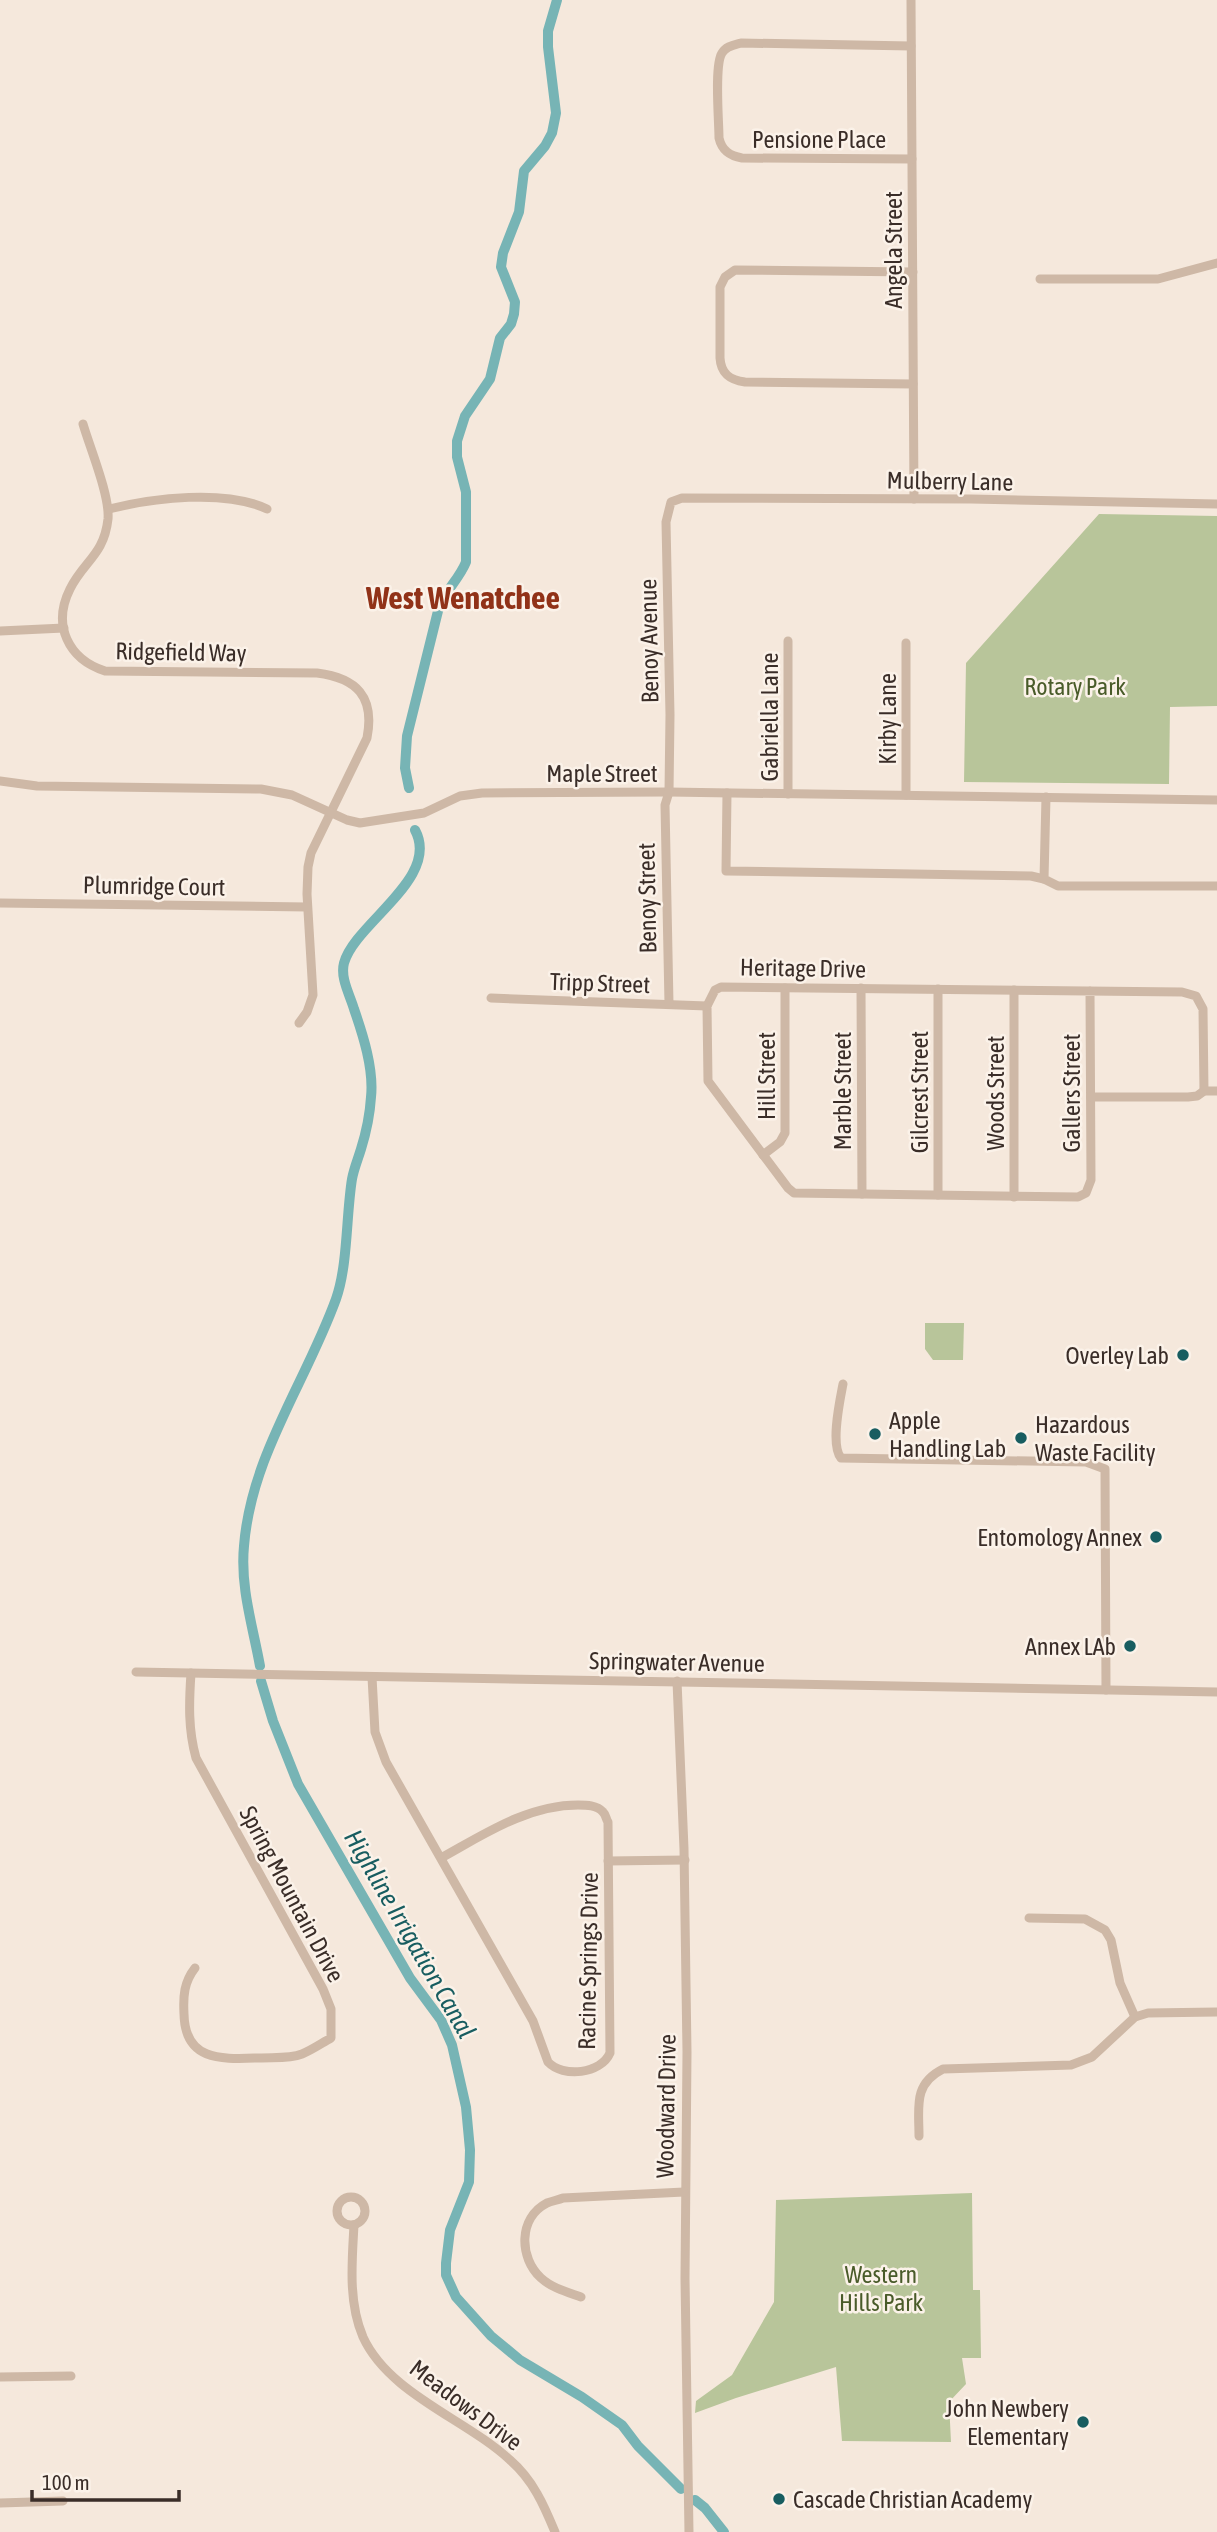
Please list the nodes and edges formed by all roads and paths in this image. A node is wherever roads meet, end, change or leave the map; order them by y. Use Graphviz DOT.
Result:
graph roads {
  1 [pos="911,0"];
  2 [pos="911,46"];
  3 [pos="912,159"];
  4 [pos="1217,263"];
  5 [pos="913,272"];
  6 [pos="1040,279"];
  7 [pos="913,384"];
  8 [pos="83,425"];
  9 [pos="682,498"];
  10 [pos="914,499"];
  11 [pos="1217,504"];
  12 [pos="109,509"];
  13 [pos="267,509"];
  14 [pos="64,628"];
  15 [pos="0,631"];
  16 [pos="788,641"];
  17 [pos="906,643"];
  18 [pos="0,781"];
  19 [pos="668,792"];
  20 [pos="727,793"];
  21 [pos="788,794"];
  22 [pos="906,795"];
  23 [pos="1046,797"];
  24 [pos="1217,800"];
  25 [pos="330,813"];
  26 [pos="1044,878"];
  27 [pos="1217,886"];
  28 [pos="0,903"];
  29 [pos="307,906"];
  30 [pos="785,988"];
  31 [pos="861,988"];
  32 [pos="938,989"];
  33 [pos="1014,990"];
  34 [pos="1090,991"];
  35 [pos="491,998"];
  36 [pos="669,1004"];
  37 [pos="707,1006"];
  38 [pos="299,1023"];
  39 [pos="1203,1091"];
  40 [pos="1217,1091"];
  41 [pos="1091,1097"];
  42 [pos="763,1155"];
  43 [pos="862,1194"];
  44 [pos="938,1195"];
  45 [pos="1014,1197"];
  46 [pos="843,1384"];
  47 [pos="136,1672"];
  48 [pos="191,1673"];
  49 [pos="372,1677"];
  50 [pos="677,1681"];
  51 [pos="1106,1690"];
  52 [pos="1217,1692"];
  53 [pos="440,1858"];
  54 [pos="685,1860"];
  55 [pos="608,1861"];
  56 [pos="1029,1918"];
  57 [pos="195,1968"];
  58 [pos="1217,2012"];
  59 [pos="1135,2017"];
  60 [pos="919,2136"];
  61 [pos="684,2192"];
  62 [pos="354,2225"];
  63 [pos="581,2297"];
  64 [pos="71,2376"];
  65 [pos="0,2378"];
  66 [pos="63,2501"];
  67 [pos="0,2503"];
  68 [pos="555,2532"];
  69 [pos="688,2532"];
  1 -- 2 [label="street, Angela Street"];
  2 -- 3 [label="street, Angela Street"];
  2 -- 3 [label="street, Pensione Place"];
  3 -- 5 [label="street, Angela Street"];
  4 -- 6 [label="street"];
  5 -- 7 [label="street, Angela Street"];
  5 -- 7 [label="street"];
  7 -- 10 [label="street, Angela Street"];
  8 -- 12 [label="street"];
  9 -- 10 [label="street, Mulberry Lane"];
  9 -- 19 [label="street, Benoy Avenue"];
  10 -- 11 [label="street, Mulberry Lane"];
  12 -- 13 [label="street"];
  12 -- 14 [label="street"];
  14 -- 15 [label="street"];
  14 -- 25 [label="street, Ridgefield Way"];
  16 -- 21 [label="street, Gabriella Lane"];
  17 -- 22 [label="street, Kirby Lane"];
  18 -- 25 [label="street, Maple Street"];
  19 -- 20 [label="street, Maple Street"];
  19 -- 25 [label="street, Maple Street"];
  19 -- 36 [label="street, Benoy Street"];
  20 -- 21 [label="street, Maple Street"];
  20 -- 26 [label="street"];
  21 -- 22 [label="street, Maple Street"];
  22 -- 23 [label="street, Maple Street"];
  23 -- 24 [label="street, Maple Street"];
  23 -- 26 [label="street"];
  25 -- 29 [label="street, Ridgefield Way"];
  26 -- 27 [label="street"];
  28 -- 29 [label="street, Plumridge Court"];
  29 -- 38 [label="street, Ridgefield Way"];
  30 -- 31 [label="street, Heritage Drive"];
  30 -- 37 [label="street, Heritage Drive"];
  30 -- 42 [label="street, Hill Street"];
  31 -- 32 [label="street, Heritage Drive"];
  31 -- 43 [label="street, Marble Street"];
  32 -- 33 [label="street, Heritage Drive"];
  32 -- 44 [label="street, Gilcrest Street"];
  33 -- 34 [label="street, Heritage Drive"];
  33 -- 45 [label="street, Woods Street"];
  34 -- 39 [label="street, Heritage Drive"];
  34 -- 41 [label="street, Gallers Street"];
  35 -- 36 [label="street, Tripp Street"];
  36 -- 37 [label="street, Tripp Street"];
  37 -- 42 [label="street"];
  39 -- 40 [label="street"];
  39 -- 41 [label="street"];
  41 -- 45 [label="street, Gallers Street"];
  42 -- 43 [label="street"];
  43 -- 44 [label="street"];
  44 -- 45 [label="street"];
  46 -- 51 [label="street"];
  47 -- 48 [label="street, Springwater Avenue"];
  48 -- 49 [label="street, Springwater Avenue"];
  48 -- 57 [label="street, Spring Mountain Drive"];
  49 -- 50 [label="street, Springwater Avenue"];
  49 -- 53 [label="street, Racine Springs Drive"];
  50 -- 51 [label="street, Springwater Avenue"];
  50 -- 54 [label="street, Woodward Drive"];
  51 -- 52 [label="street, Springwater Avenue"];
  53 -- 55 [label="street, Racine Springs Drive"];
  53 -- 55 [label="street, Racine Springs Drive"];
  54 -- 55 [label="street, Racine Springs Drive"];
  54 -- 61 [label="street, Woodward Drive"];
  56 -- 59 [label="street"];
  58 -- 59 [label="street"];
  59 -- 60 [label="street"];
  61 -- 63 [label="street"];
  61 -- 69 [label="street, Woodward Drive"];
  62 -- 68 [label="street, Meadows Drive"];
  64 -- 65 [label="street"];
  66 -- 67 [label="street"];
}
